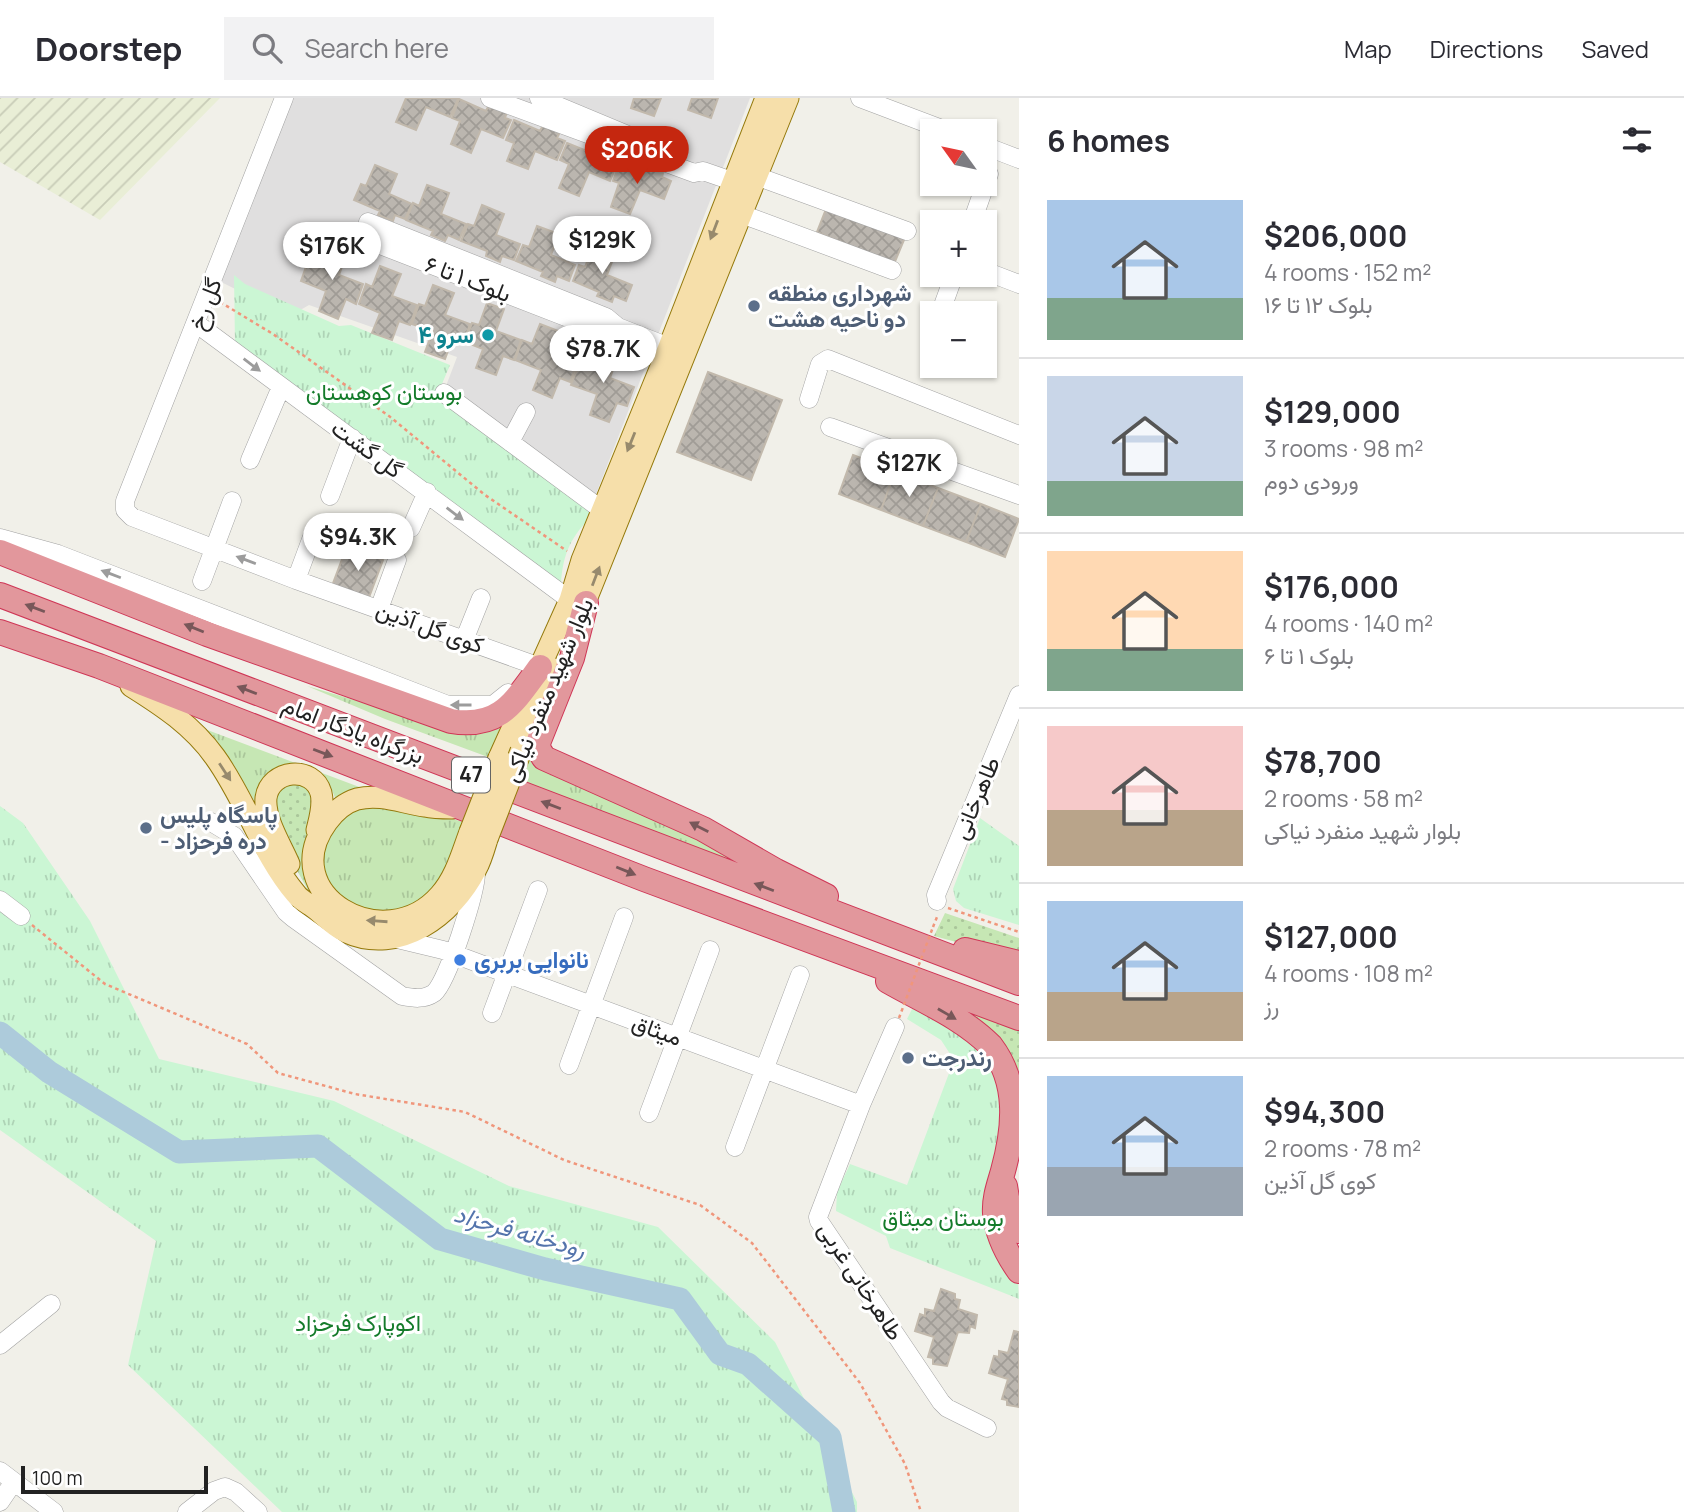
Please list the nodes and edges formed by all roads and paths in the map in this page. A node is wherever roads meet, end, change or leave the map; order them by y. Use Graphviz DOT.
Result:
graph roads {
  1 [pos="284,98"];
  2 [pos="490,98"];
  3 [pos="539,98"];
  4 [pos="766,98"];
  5 [pos="788,98"];
  6 [pos="794,98"];
  7 [pos="860,98"];
  8 [pos="920,121"];
  9 [pos="998,151"];
  10 [pos="1019,159"];
  11 [pos="703,171"];
  12 [pos="767,180"];
  13 [pos="732,181"];
  14 [pos="752,218"];
  15 [pos="363,229"];
  16 [pos="907,231"];
  17 [pos="892,270"];
  18 [pos="997,276"];
  19 [pos="1019,284"];
  20 [pos="208,294"];
  21 [pos="197,324"];
  22 [pos="669,347"];
  23 [pos="281,387"];
  24 [pos="444,393"];
  25 [pos="809,398"];
  26 [pos="526,412"];
  27 [pos="830,426"];
  28 [pos="1019,435"];
  29 [pos="352,439"];
  30 [pos="510,442"];
  31 [pos="250,460"];
  32 [pos="635,479"];
  33 [pos="427,492"];
  34 [pos="1019,495"];
  35 [pos="330,496"];
  36 [pos="232,501"];
  37 [pos="125,510"];
  38 [pos="602,510"];
  39 [pos="411,528"];
  40 [pos="312,537"];
  41 [pos="0,538"];
  42 [pos="214,548"];
  43 [pos="0,552"];
  44 [pos="397,560"];
  45 [pos="582,560"];
  46 [pos="296,580"];
  47 [pos="202,582"];
  48 [pos="0,595"];
  49 [pos="481,598"];
  50 [pos="578,601"];
  51 [pos="379,609"];
  52 [pos="0,632"];
  53 [pos="464,642"];
  54 [pos="99,666"];
  55 [pos="540,667"];
  56 [pos="1019,695"];
  57 [pos="211,822"];
  58 [pos="474,827"];
  59 [pos="315,843"];
  60 [pos="476,869"];
  61 [pos="538,890"];
  62 [pos="0,900"];
  63 [pos="937,901"];
  64 [pos="315,908"];
  65 [pos="22,916"];
  66 [pos="624,917"];
  67 [pos="933,927"];
  68 [pos="1019,932"];
  69 [pos="892,936"];
  70 [pos="391,937"];
  71 [pos="823,945"];
  72 [pos="710,950"];
  73 [pos="453,953"];
  74 [pos="1019,963"];
  75 [pos="506,973"];
  76 [pos="800,975"];
  77 [pos="1019,983"];
  78 [pos="590,1006"];
  79 [pos="492,1013"];
  80 [pos="1019,1018"];
  81 [pos="897,1022"];
  82 [pos="677,1036"];
  83 [pos="569,1065"];
  84 [pos="764,1069"];
  85 [pos="861,1105"];
  86 [pos="649,1113"];
  87 [pos="735,1147"];
  88 [pos="1004,1168"];
  89 [pos="1019,1231"];
  90 [pos="1019,1271"];
  91 [pos="51,1304"];
  92 [pos="0,1345"];
  93 [pos="987,1428"];
  94 [pos="6,1477"];
  95 [pos="0,1502"];
  96 [pos="54,1512"];
  97 [pos="187,1512"];
  98 [pos="258,1512"];
  99 [pos="921,1512"];
  1 -- 20 [label="street, گل رخ"];
  2 -- 11 [label="street"];
  3 -- 11 [label="street"];
  4 -- 13 [label="main road, بلوار شهید منفرد نیاکی"];
  5 -- 32 [label="main road, بلوار شهید منفرد نیاکی"];
  6 -- 12 [label="main road"];
  7 -- 8 [label="street"];
  9 -- 10 [label="street"];
  11 -- 13 [label="street"];
  12 -- 14 [label="main road"];
  12 -- 16 [label="street"];
  13 -- 22 [label="main road, بلوار شهید منفرد نیاکی, one-way"];
  14 -- 17 [label="street"];
  14 -- 32 [label="main road"];
  15 -- 22 [label="street"];
  18 -- 19 [label="street"];
  20 -- 21 [label="street, گل رخ"];
  20 -- 45 [label="path"];
  21 -- 23 [label="street, گل گشت, one-way"];
  21 -- 37 [label="street, گل رخ"];
  22 -- 38 [label="main road, بلوار شهید منفرد نیاکی, one-way"];
  23 -- 29 [label="street, گل گشت"];
  23 -- 31 [label="street"];
  24 -- 30 [label="street"];
  25 -- 28 [label="street"];
  26 -- 30 [label="street"];
  27 -- 34 [label="street"];
  29 -- 33 [label="street, گل گشت"];
  29 -- 35 [label="street"];
  30 -- 38 [label="street"];
  50 -- 32 [label="main road, بلوار شهید منفرد نیاکی, one-way"];
  33 -- 39 [label="street"];
  33 -- 50 [label="street, گل گشت, one-way"];
  36 -- 42 [label="street"];
  37 -- 42 [label="street, کوی گل آذین"];
  38 -- 45 [label="main road, بلوار شهید منفرد نیاکی"];
  40 -- 46 [label="street"];
  55 -- 41 [label="street, one-way"];
  46 -- 42 [label="street, کوی گل آذین, one-way"];
  42 -- 47 [label="street"];
  55 -- 43 [label="highway, one-way"];
  44 -- 51 [label="street"];
  45 -- 50 [label="main road, بلوار شهید منفرد نیاکی"];
  46 -- 51 [label="street, کوی گل آذین"];
  69 -- 48 [label="highway, بزرگراه یادگار امام / 47, one-way"];
  49 -- 53 [label="street"];
  50 -- 55 [label="main road, بلوار شهید منفرد نیاکی"];
  50 -- 58 [label="main road, بلوار شهید منفرد نیاکی, bridge"];
  69 -- 50 [label="highway, one-way"];
  51 -- 53 [label="street, کوی گل آذین"];
  52 -- 54 [label="highway, بزرگراه یادگار امام / 47"];
  53 -- 55 [label="street, کوی گل آذین"];
  54 -- 58 [label="highway, بزرگراه یادگار امام / 47, one-way"];
  54 -- 64 [label="main road, بلوار شهید منفرد نیاکی, one-way"];
  55 -- 58 [label="main road, بلوار شهید منفرد نیاکی, bridge"];
  56 -- 63 [label="street, طاهرخانی"];
  57 -- 73 [label="street"];
  58 -- 59 [label="main road"];
  58 -- 59 [label="main road, بلوار شهید منفرد نیاکی, one-way"];
  58 -- 60 [label="main road, بلوار شهید منفرد نیاکی"];
  58 -- 71 [label="highway, بزرگراه یادگار امام / 47, one-way"];
  59 -- 64 [label="main road, بلوار شهید منفرد نیاکی"];
  60 -- 70 [label="main road, بلوار شهید منفرد نیاکی"];
  60 -- 73 [label="street"];
  61 -- 75 [label="street"];
  62 -- 65 [label="street"];
  63 -- 68 [label="path"];
  64 -- 70 [label="main road, بلوار شهید منفرد نیاکی"];
  65 -- 99 [label="path"];
  66 -- 78 [label="street"];
  67 -- 81 [label="path, bridge"];
  69 -- 74 [label="highway"];
  69 -- 77 [label="highway, بزرگراه یادگار امام / 47"];
  70 -- 73 [label="street, میثاق"];
  71 -- 80 [label="highway, بزرگراه یادگار امام / 47"];
  71 -- 88 [label="highway, one-way"];
  72 -- 82 [label="street"];
  73 -- 75 [label="street, میثاق"];
  75 -- 78 [label="street, میثاق"];
  75 -- 79 [label="street"];
  76 -- 84 [label="street"];
  78 -- 82 [label="street, میثاق"];
  78 -- 83 [label="street"];
  81 -- 85 [label="street, طاهرخانی غربی"];
  82 -- 84 [label="street, میثاق"];
  82 -- 86 [label="street"];
  84 -- 85 [label="street, میثاق"];
  84 -- 87 [label="street"];
  85 -- 93 [label="street, طاهرخانی غربی"];
  88 -- 89 [label="highway"];
  88 -- 90 [label="highway"];
  91 -- 92 [label="street"];
  94 -- 95 [label="street"];
  94 -- 96 [label="street"];
  97 -- 98 [label="street"];
}
